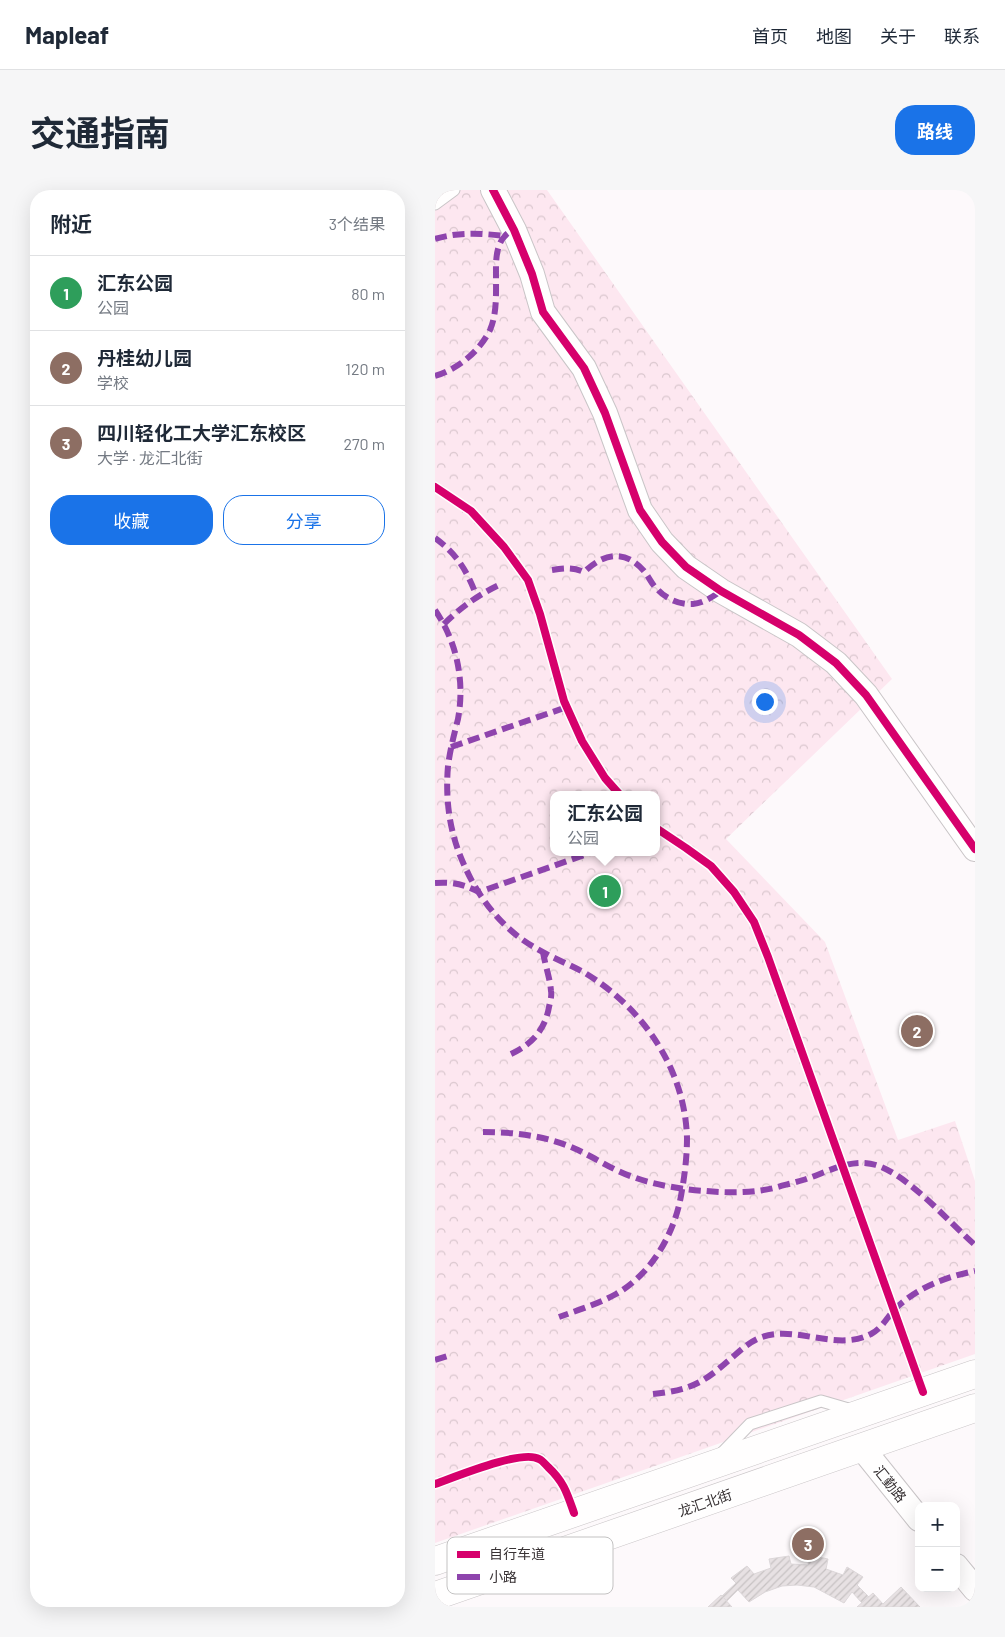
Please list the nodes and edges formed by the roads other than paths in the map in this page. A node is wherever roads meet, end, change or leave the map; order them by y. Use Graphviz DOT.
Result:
graph roads {
  1 [pos="454,190"];
  2 [pos="493,190"];
  3 [pos="435,204"];
  4 [pos="975,849"];
  5 [pos="975,1374"];
  6 [pos="975,1408"];
  7 [pos="862,1448"];
  8 [pos="915,1514"];
  9 [pos="504,1537"];
  10 [pos="605,1537"];
  11 [pos="447,1557"];
  12 [pos="435,1561"];
  13 [pos="960,1571"];
  14 [pos="975,1589"];
  15 [pos="447,1592"];
  16 [pos="435,1596"];
  1 -- 3 [label="lane"];
  2 -- 4 [label="street"];
  5 -- 9 [label="main road"];
  6 -- 7 [label="main road, 龙汇北街"];
  7 -- 8 [label="street, 汇勤路"];
  7 -- 10 [label="main road, 龙汇北街"];
  11 -- 12 [label="main road"];
  13 -- 14 [label="street"];
  15 -- 16 [label="main road, 龙汇北街"];
}
